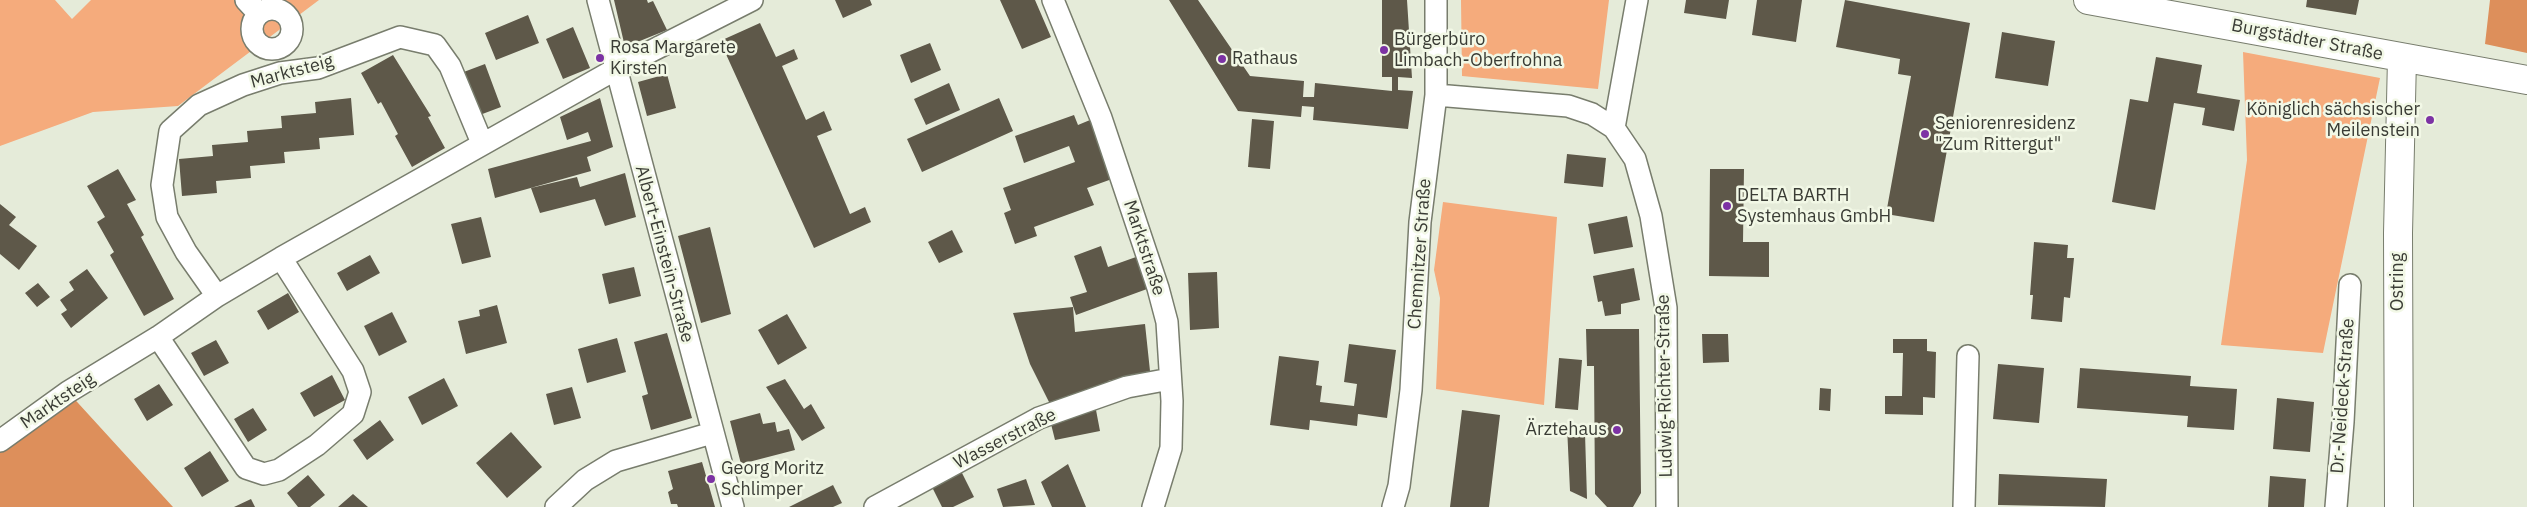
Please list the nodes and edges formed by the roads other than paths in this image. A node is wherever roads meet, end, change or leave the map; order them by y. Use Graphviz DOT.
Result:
graph roads {
  1 [pos="598,0"];
  2 [pos="752,0"];
  3 [pos="1053,0"];
  4 [pos="1436,0"];
  5 [pos="1637,0"];
  6 [pos="2088,0"];
  7 [pos="2402,58"];
  8 [pos="616,68"];
  9 [pos="2527,80"];
  10 [pos="1436,95"];
  11 [pos="1614,128"];
  12 [pos="482,142"];
  13 [pos="281,258"];
  14 [pos="2350,285"];
  15 [pos="217,296"];
  16 [pos="158,337"];
  17 [pos="1968,356"];
  18 [pos="1170,379"];
  19 [pos="712,433"];
  20 [pos="0,441"];
  21 [pos="556,507"];
  22 [pos="733,507"];
  23 [pos="875,507"];
  24 [pos="1153,507"];
  25 [pos="1392,507"];
  26 [pos="1667,507"];
  27 [pos="1964,507"];
  28 [pos="2336,507"];
  29 [pos="2398,507"];
  1 -- 8 [label="street, Albert-Einstein-Straße"];
  2 -- 8 [label="street, Marktsteig"];
  3 -- 18 [label="street, Marktstraße"];
  4 -- 10 [label="street, Chemnitzer Straße"];
  5 -- 11 [label="street"];
  6 -- 7 [label="main road, Burgstädter Straße"];
  7 -- 9 [label="main road, Burgstädter Straße"];
  7 -- 29 [label="main road, Ostring"];
  8 -- 12 [label="street, Marktsteig"];
  8 -- 19 [label="street, Albert-Einstein-Straße"];
  10 -- 11 [label="street, Ludwig-Richter-Straße"];
  10 -- 25 [label="street, Chemnitzer Straße"];
  11 -- 26 [label="street, Ludwig-Richter-Straße"];
  12 -- 13 [label="street, Marktsteig"];
  12 -- 15 [label="street, Marktsteig"];
  13 -- 15 [label="street, Marktsteig"];
  13 -- 16 [label="street"];
  14 -- 28 [label="street, Dr.-Neideck-Straße"];
  15 -- 16 [label="street, Marktsteig"];
  16 -- 20 [label="street, Marktsteig"];
  17 -- 27 [label="street"];
  18 -- 23 [label="street, Wasserstraße"];
  18 -- 24 [label="street, Marktstraße"];
  19 -- 21 [label="street"];
  19 -- 22 [label="street, Albert-Einstein-Straße"];
}
